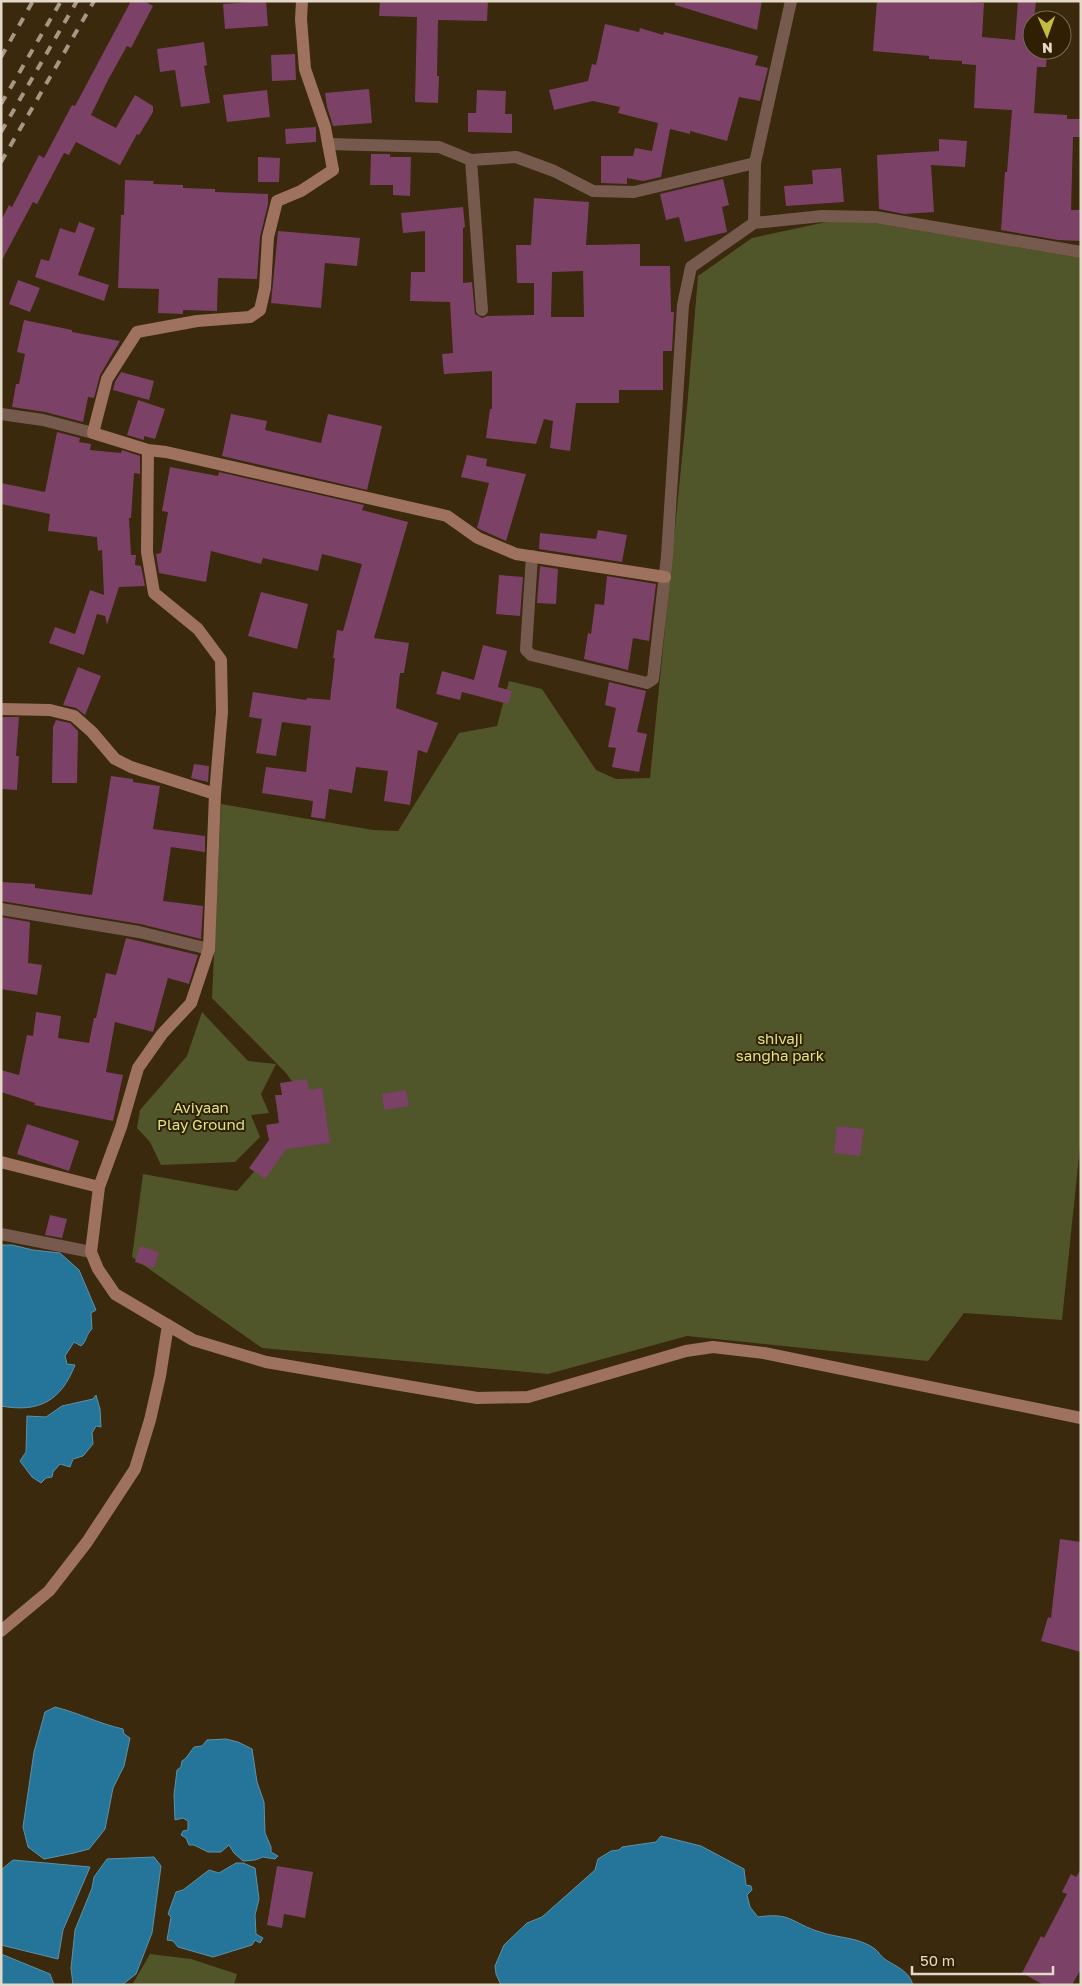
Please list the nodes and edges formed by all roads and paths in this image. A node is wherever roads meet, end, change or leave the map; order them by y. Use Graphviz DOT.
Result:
graph roads {
  1 [pos="302,1"];
  2 [pos="792,1"];
  3 [pos="328,144"];
  4 [pos="471,160"];
  5 [pos="755,163"];
  6 [pos="754,223"];
  7 [pos="1081,252"];
  8 [pos="482,310"];
  9 [pos="1,414"];
  10 [pos="93,433"];
  11 [pos="148,450"];
  12 [pos="532,556"];
  13 [pos="665,577"];
  14 [pos="1,709"];
  15 [pos="215,794"];
  16 [pos="1,909"];
  17 [pos="208,949"];
  18 [pos="1,1162"];
  19 [pos="99,1187"];
  20 [pos="1,1234"];
  21 [pos="92,1252"];
  22 [pos="168,1326"];
  23 [pos="1081,1418"];
  24 [pos="1,1632"];
  1 -- 3 [label="street"];
  2 -- 5 [label="street"];
  3 -- 4 [label="street"];
  3 -- 10 [label="street"];
  4 -- 5 [label="street"];
  4 -- 8 [label="street"];
  5 -- 6 [label="street"];
  6 -- 7 [label="street"];
  6 -- 13 [label="street"];
  9 -- 10 [label="street"];
  10 -- 11 [label="street"];
  11 -- 12 [label="street"];
  11 -- 15 [label="street"];
  12 -- 13 [label="street"];
  12 -- 13 [label="street"];
  14 -- 15 [label="street"];
  15 -- 17 [label="street"];
  16 -- 17 [label="street"];
  17 -- 19 [label="street"];
  18 -- 19 [label="street"];
  19 -- 21 [label="street"];
  20 -- 21 [label="street"];
  21 -- 22 [label="street"];
  22 -- 23 [label="street"];
  22 -- 24 [label="street"];
}
